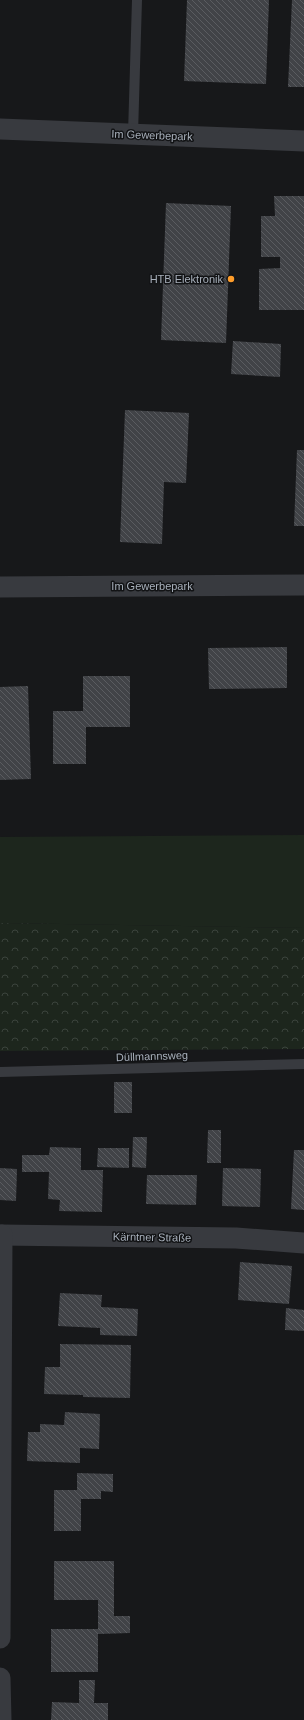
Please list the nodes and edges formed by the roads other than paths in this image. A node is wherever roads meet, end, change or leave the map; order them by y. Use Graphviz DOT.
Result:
graph roads {
  1 [pos="137,0"];
  2 [pos="0,129"];
  3 [pos="133,134"];
  4 [pos="304,141"];
  5 [pos="304,585"];
  6 [pos="0,587"];
  7 [pos="304,1064"];
  8 [pos="0,1072"];
  9 [pos="1,1235"];
  10 [pos="304,1243"];
  11 [pos="0,1638"];
  12 [pos="0,1678"];
  13 [pos="1,1720"];
  1 -- 3 [label="lane"];
  2 -- 3 [label="street, Im Gewerbepark"];
  3 -- 4 [label="street, Im Gewerbepark"];
  5 -- 6 [label="street, Im Gewerbepark"];
  7 -- 8 [label="lane, Düllmannsweg"];
  9 -- 10 [label="street, Kärntner Straße"];
  9 -- 11 [label="street"];
  12 -- 13 [label="street"];
}
